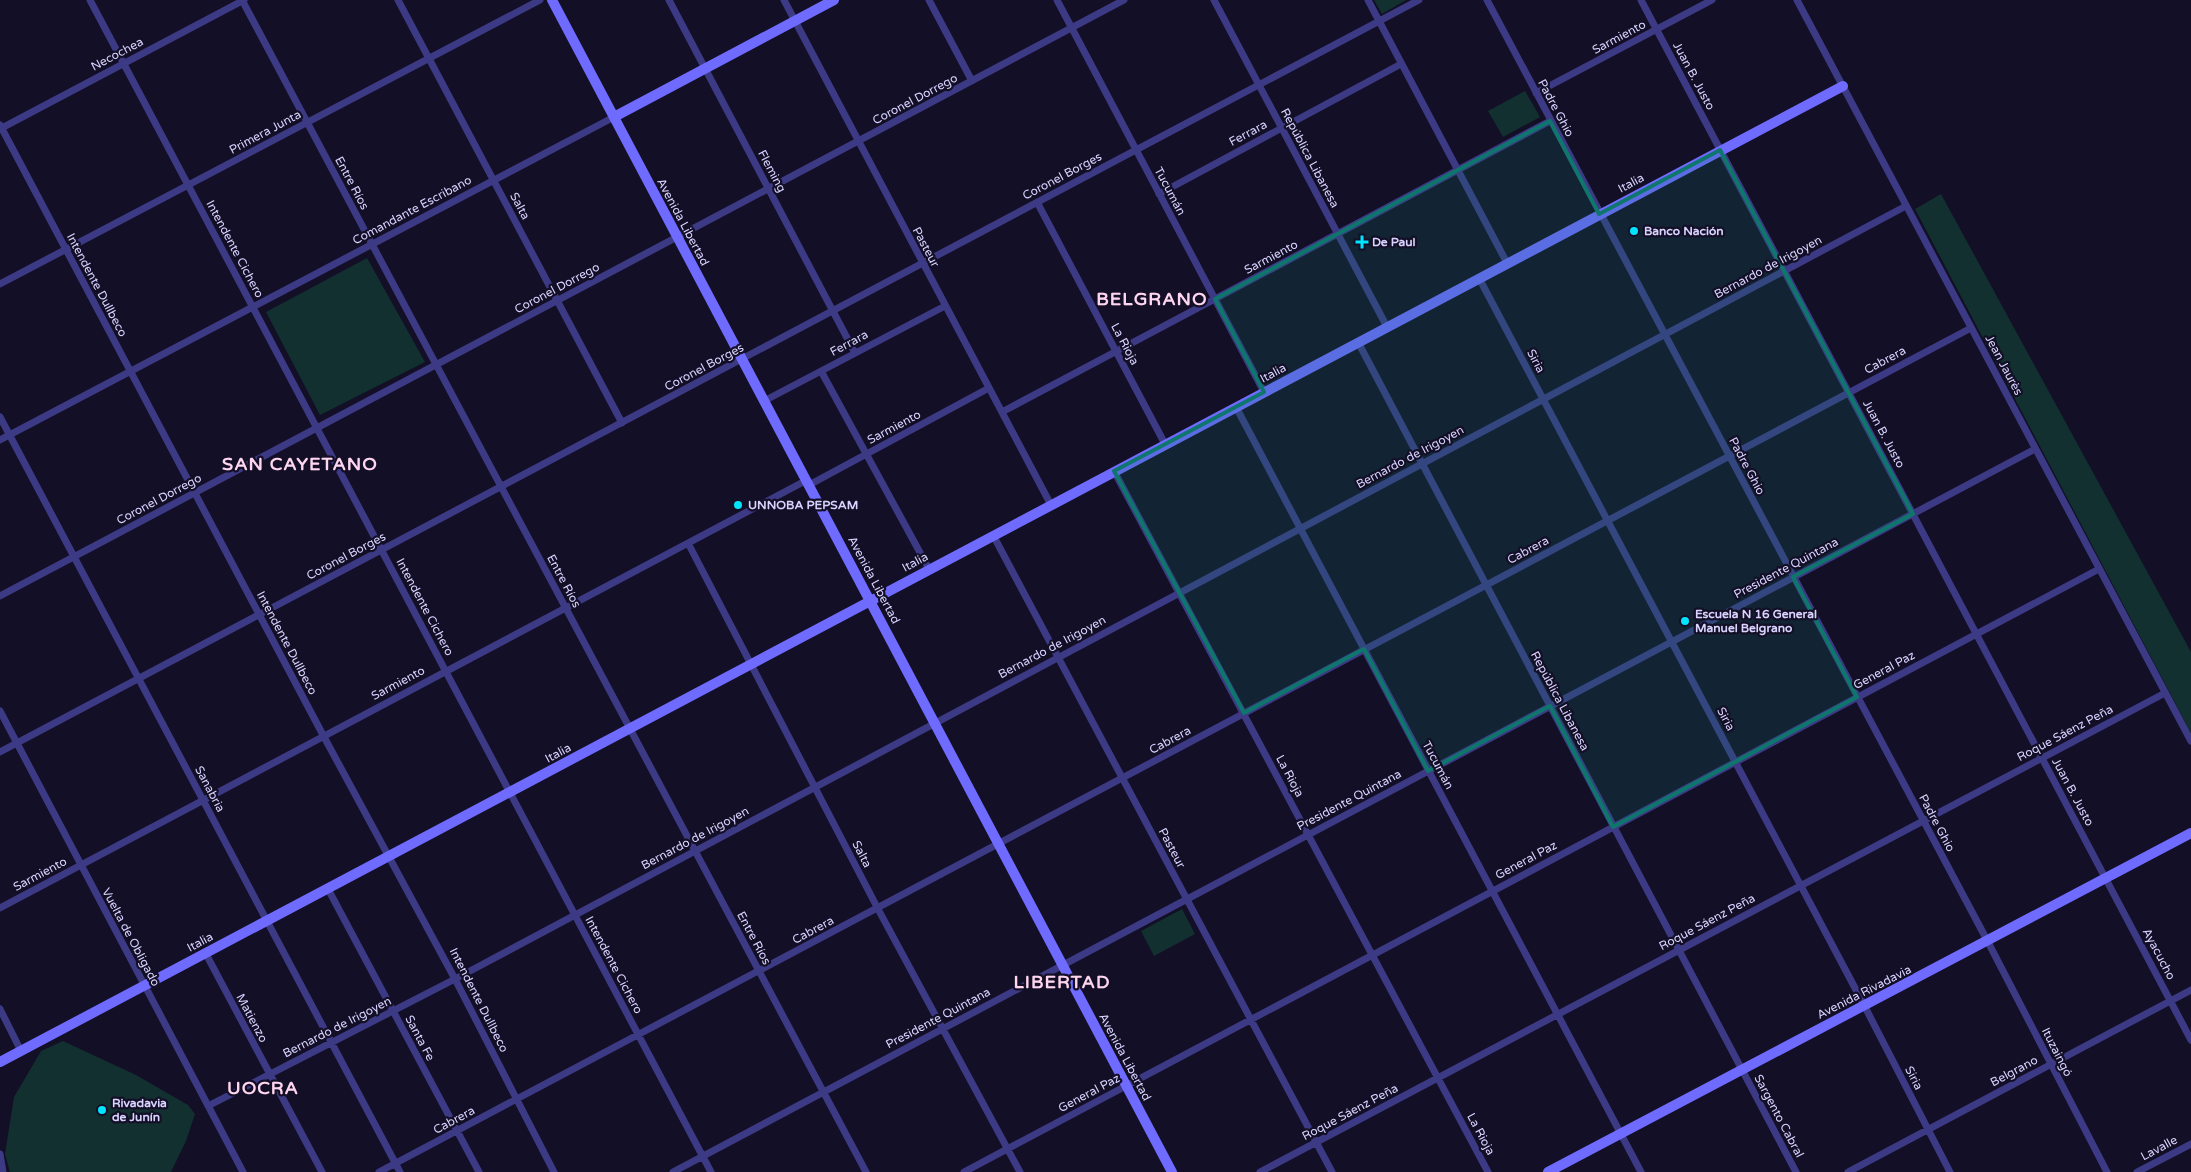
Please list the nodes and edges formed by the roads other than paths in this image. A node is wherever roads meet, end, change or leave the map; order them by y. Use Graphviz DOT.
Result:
graph roads {
  1 [pos="90,0"];
  2 [pos="243,0"];
  3 [pos="398,0"];
  4 [pos="540,0"];
  5 [pos="552,0"];
  6 [pos="669,0"];
  7 [pos="784,0"];
  8 [pos="834,0"];
  9 [pos="928,0"];
  10 [pos="1057,0"];
  11 [pos="1124,0"];
  12 [pos="1214,0"];
  13 [pos="1368,0"];
  14 [pos="1419,0"];
  15 [pos="1487,0"];
  16 [pos="1641,0"];
  17 [pos="1712,0"];
  18 [pos="1797,0"];
  19 [pos="795,21"];
  20 [pos="1379,21"];
  21 [pos="1071,28"];
  22 [pos="1656,29"];
  23 [pos="429,58"];
  24 [pos="123,64"];
  25 [pos="1402,64"];
  26 [pos="705,68"];
  27 [pos="972,81"];
  28 [pos="1258,84"];
  29 [pos="1843,86"];
  30 [pos="1536,93"];
  31 [pos="614,117"];
  32 [pos="1550,121"];
  33 [pos="307,123"];
  34 [pos="0,127"];
  35 [pos="1282,128"];
  36 [pos="858,142"];
  37 [pos="1136,149"];
  38 [pos="1720,150"];
  39 [pos="1458,170"];
  40 [pos="494,180"];
  41 [pos="188,185"];
  42 [pos="768,189"];
  43 [pos="1159,194"];
  44 [pos="1037,202"];
  45 [pos="1906,206"];
  46 [pos="1600,214"];
  47 [pos="1338,234"];
  48 [pos="677,237"];
  49 [pos="372,245"];
  50 [pos="66,250"];
  51 [pos="1507,263"];
  52 [pos="922,264"];
  53 [pos="1784,271"];
  54 [pos="1479,278"];
  55 [pos="0,284"];
  56 [pos="1214,299"];
  57 [pos="557,301"];
  58 [pos="945,306"];
  59 [pos="254,308"];
  60 [pos="833,311"];
  61 [pos="1387,327"];
  62 [pos="1971,328"];
  63 [pos="1664,335"];
  64 [pos="1358,342"];
  65 [pos="1116,352"];
  66 [pos="855,353"];
  67 [pos="742,359"];
  68 [pos="436,365"];
  69 [pos="821,371"];
  70 [pos="130,372"];
  71 [pos="989,388"];
  72 [pos="1264,392"];
  73 [pos="1849,393"];
  74 [pos="1543,399"];
  75 [pos="764,401"];
  76 [pos="1236,407"];
  77 [pos="1002,412"];
  78 [pos="0,416"];
  79 [pos="622,423"];
  80 [pos="317,428"];
  81 [pos="10,435"];
  82 [pos="0,440"];
  83 [pos="1165,444"];
  84 [pos="2035,449"];
  85 [pos="867,454"];
  86 [pos="1729,456"];
  87 [pos="1422,463"];
  88 [pos="1114,471"];
  89 [pos="808,483"];
  90 [pos="501,487"];
  91 [pos="195,493"];
  92 [pos="1051,504"];
  93 [pos="1913,514"];
  94 [pos="1608,520"];
  95 [pos="1300,528"];
  96 [pos="993,535"];
  97 [pos="688,543"];
  98 [pos="382,550"];
  99 [pos="75,557"];
  100 [pos="2099,568"];
  101 [pos="929,569"];
  102 [pos="1793,577"];
  103 [pos="1486,585"];
  104 [pos="1179,592"];
  105 [pos="0,596"];
  106 [pos="870,600"];
  107 [pos="565,608"];
  108 [pos="259,615"];
  109 [pos="1976,634"];
  110 [pos="1672,642"];
  111 [pos="1364,649"];
  112 [pos="1058,657"];
  113 [pos="751,664"];
  114 [pos="446,671"];
  115 [pos="139,678"];
  116 [pos="2165,693"];
  117 [pos="1857,697"];
  118 [pos="1550,706"];
  119 [pos="0,711"];
  120 [pos="1244,713"];
  121 [pos="934,722"];
  122 [pos="630,729"];
  123 [pos="323,735"];
  124 [pos="2191,741"];
  125 [pos="16,743"];
  126 [pos="0,752"];
  127 [pos="2042,758"];
  128 [pos="1735,762"];
  129 [pos="1428,770"];
  130 [pos="1122,778"];
  131 [pos="814,786"];
  132 [pos="510,793"];
  133 [pos="203,800"];
  134 [pos="1923,821"];
  135 [pos="1613,827"];
  136 [pos="2191,833"];
  137 [pos="1308,834"];
  138 [pos="999,843"];
  139 [pos="694,851"];
  140 [pos="389,857"];
  141 [pos="80,865"];
  142 [pos="2106,879"];
  143 [pos="1801,886"];
  144 [pos="328,889"];
  145 [pos="1492,891"];
  146 [pos="1186,899"];
  147 [pos="0,908"];
  148 [pos="878,909"];
  149 [pos="574,915"];
  150 [pos="268,921"];
  151 [pos="1988,942"];
  152 [pos="1678,950"];
  153 [pos="206,954"];
  154 [pos="1372,955"];
  155 [pos="1062,964"];
  156 [pos="759,972"];
  157 [pos="455,979"];
  158 [pos="144,986"];
  159 [pos="2191,990"];
  160 [pos="2171,1001"];
  161 [pos="1864,1005"];
  162 [pos="0,1009"];
  163 [pos="393,1011"];
  164 [pos="1558,1015"];
  165 [pos="1251,1019"];
  166 [pos="942,1028"];
  167 [pos="638,1035"];
  168 [pos="2191,1040"];
  169 [pos="332,1042"];
  170 [pos="21,1051"];
  171 [pos="0,1062"];
  172 [pos="2051,1064"];
  173 [pos="1741,1070"];
  174 [pos="270,1075"];
  175 [pos="1438,1078"];
  176 [pos="1126,1086"];
  177 [pos="823,1092"];
  178 [pos="517,1099"];
  179 [pos="208,1106"];
  180 [pos="1928,1129"];
  181 [pos="457,1131"];
  182 [pos="1621,1134"];
  183 [pos="1316,1142"];
  184 [pos="2191,1144"];
  185 [pos="1008,1149"];
  186 [pos="0,1154"];
  187 [pos="702,1156"];
  188 [pos="396,1163"];
  189 [pos="3,1172"];
  190 [pos="244,1172"];
  191 [pos="322,1172"];
  192 [pos="379,1172"];
  193 [pos="400,1172"];
  194 [pos="479,1172"];
  195 [pos="554,1172"];
  196 [pos="673,1172"];
  197 [pos="710,1172"];
  198 [pos="866,1172"];
  199 [pos="964,1172"];
  200 [pos="1020,1172"];
  201 [pos="1172,1172"];
  202 [pos="1260,1172"];
  203 [pos="1332,1172"];
  204 [pos="1488,1172"];
  205 [pos="1548,1172"];
  206 [pos="1641,1172"];
  207 [pos="1796,1172"];
  208 [pos="1848,1172"];
  209 [pos="1950,1172"];
  210 [pos="2107,1172"];
  211 [pos="2137,1172"];
  1 -- 24 [label="street, Intendente Cichero"];
  2 -- 24 [label="street, Necochea"];
  2 -- 33 [label="street, Entre Ríos"];
  3 -- 23 [label="street, Salta"];
  4 -- 23 [label="street, Primera Junta"];
  5 -- 31 [label="main road, Avenida Libertad"];
  6 -- 26 [label="street, Fleming"];
  7 -- 19 [label="street, Pasteur"];
  8 -- 19 [label="main road, Comandante Escribano"];
  9 -- 27 [label="street"];
  10 -- 21 [label="street, Tucumán"];
  11 -- 21 [label="street, Coronel Dorrego"];
  12 -- 28 [label="street, República Libanesa"];
  13 -- 20 [label="street"];
  14 -- 20 [label="street, Coronel Borges"];
  15 -- 30 [label="street, Padre Ghio"];
  16 -- 22 [label="street, Juan B. Justo"];
  17 -- 22 [label="street, Sarmiento"];
  18 -- 29 [label="street, Jean Jaurès"];
  19 -- 26 [label="main road, Comandante Escribano"];
  19 -- 36 [label="street, Pasteur"];
  20 -- 25 [label="street"];
  20 -- 28 [label="street, Coronel Borges"];
  21 -- 27 [label="street, Coronel Dorrego"];
  21 -- 37 [label="street, Tucumán"];
  22 -- 30 [label="street, Sarmiento"];
  22 -- 38 [label="street, Juan B. Justo"];
  23 -- 33 [label="street, Primera Junta"];
  23 -- 40 [label="street, Salta"];
  24 -- 34 [label="street, Necochea"];
  24 -- 41 [label="street, Intendente Cichero"];
  25 -- 35 [label="street, Ferrara"];
  25 -- 39 [label="street"];
  26 -- 31 [label="main road, Comandante Escribano"];
  26 -- 42 [label="street, Fleming"];
  27 -- 36 [label="street, Coronel Dorrego"];
  28 -- 35 [label="street, República Libanesa"];
  28 -- 37 [label="street, Coronel Borges"];
  29 -- 38 [label="main road, Italia"];
  29 -- 45 [label="street, Jean Jaurès"];
  30 -- 32 [label="street, Padre Ghio"];
  31 -- 40 [label="street, Comandante Escribano"];
  31 -- 48 [label="main road, Avenida Libertad"];
  32 -- 39 [label="street, Sarmiento"];
  32 -- 46 [label="street, Padre Ghio"];
  33 -- 41 [label="street, Primera Junta"];
  33 -- 49 [label="street, Entre Ríos"];
  34 -- 50 [label="street, Intendente Dullbeco"];
  35 -- 43 [label="street, Ferrara"];
  35 -- 47 [label="street, República Libanesa"];
  36 -- 42 [label="street, Coronel Dorrego"];
  36 -- 52 [label="street, Pasteur"];
  37 -- 43 [label="street, Tucumán"];
  37 -- 44 [label="street, Coronel Borges"];
  38 -- 46 [label="main road, Italia"];
  38 -- 53 [label="street, Juan B. Justo"];
  39 -- 47 [label="street, Sarmiento"];
  39 -- 51 [label="street"];
  40 -- 49 [label="street, Comandante Escribano"];
  40 -- 57 [label="street, Salta"];
  41 -- 50 [label="street, Primera Junta"];
  41 -- 59 [label="street, Intendente Cichero"];
  42 -- 48 [label="street, Coronel Dorrego"];
  42 -- 60 [label="street, Fleming"];
  43 -- 56 [label="street, Tucumán"];
  44 -- 52 [label="street, Coronel Borges"];
  44 -- 65 [label="street, La Rioja"];
  45 -- 53 [label="street, Bernardo de Irigoyen"];
  45 -- 62 [label="street, Jean Jaurès"];
  46 -- 51 [label="main road, Italia"];
  46 -- 63 [label="street, Padre Ghio"];
  47 -- 56 [label="street, Sarmiento"];
  47 -- 61 [label="street, República Libanesa"];
  48 -- 57 [label="street, Coronel Dorrego"];
  48 -- 67 [label="main road, Avenida Libertad"];
  49 -- 59 [label="street, Comandante Escribano"];
  49 -- 68 [label="street, Entre Ríos"];
  50 -- 55 [label="street, Primera Junta"];
  50 -- 70 [label="street, Intendente Dullbeco"];
  51 -- 54 [label="main road, Italia"];
  52 -- 58 [label="street, Pasteur"];
  52 -- 60 [label="street, Coronel Borges"];
  53 -- 63 [label="street, Bernardo de Irigoyen"];
  53 -- 73 [label="street, Juan B. Justo"];
  54 -- 61 [label="main road, Italia"];
  54 -- 74 [label="street, Siria"];
  56 -- 65 [label="street, Sarmiento"];
  56 -- 72 [label="street, Tucumán"];
  57 -- 68 [label="street, Coronel Dorrego"];
  57 -- 79 [label="street, Salta"];
  58 -- 66 [label="street, Ferrara"];
  58 -- 71 [label="street, Pasteur"];
  59 -- 70 [label="street, Comandante Escribano"];
  59 -- 80 [label="street, Intendente Cichero"];
  60 -- 66 [label="street, Fleming"];
  60 -- 67 [label="street, Coronel Borges"];
  61 -- 64 [label="main road, Italia"];
  62 -- 73 [label="street, Cabrera"];
  62 -- 84 [label="street, Jean Jaurès"];
  63 -- 74 [label="street, Bernardo de Irigoyen"];
  63 -- 86 [label="street, Padre Ghio"];
  64 -- 72 [label="main road, Italia"];
  64 -- 87 [label="street, República Libanesa"];
  65 -- 77 [label="street, Sarmiento"];
  65 -- 83 [label="street, La Rioja"];
  66 -- 69 [label="street, Ferrara"];
  67 -- 75 [label="main road, Avenida Libertad"];
  67 -- 79 [label="street, Coronel Borges"];
  68 -- 80 [label="street, Coronel Dorrego"];
  68 -- 90 [label="street, Entre Ríos"];
  69 -- 75 [label="street, Ferrara"];
  69 -- 85 [label="street"];
  70 -- 81 [label="street, Comandante Escribano"];
  70 -- 91 [label="street, Intendente Dullbeco"];
  71 -- 77 [label="street, Pasteur"];
  71 -- 85 [label="street, Sarmiento"];
  72 -- 76 [label="main road, Italia"];
  73 -- 86 [label="street, Cabrera"];
  73 -- 93 [label="street, Juan B. Justo"];
  74 -- 87 [label="street, Bernardo de Irigoyen"];
  74 -- 94 [label="street, Siria"];
  75 -- 89 [label="main road, Avenida Libertad"];
  76 -- 83 [label="main road, Italia"];
  76 -- 95 [label="street, Tucumán"];
  77 -- 92 [label="street, Pasteur"];
  78 -- 81 [label="street, Sanabria"];
  79 -- 90 [label="street, Coronel Borges"];
  80 -- 91 [label="street, Coronel Dorrego"];
  80 -- 98 [label="street, Intendente Cichero"];
  81 -- 82 [label="street, Comandante Escribano"];
  81 -- 99 [label="street, Sanabria"];
  83 -- 88 [label="main road, Italia"];
  84 -- 93 [label="street, Presidente Quintana"];
  84 -- 100 [label="street, Jean Jaurès"];
  85 -- 89 [label="street, Sarmiento"];
  85 -- 101 [label="street"];
  86 -- 94 [label="street, Cabrera"];
  86 -- 102 [label="street, Padre Ghio"];
  87 -- 95 [label="street, Bernardo de Irigoyen"];
  87 -- 103 [label="street, República Libanesa"];
  88 -- 92 [label="main road, Italia"];
  88 -- 104 [label="street, La Rioja"];
  89 -- 97 [label="street, Sarmiento"];
  89 -- 106 [label="main road, Avenida Libertad"];
  90 -- 98 [label="street, Coronel Borges"];
  90 -- 107 [label="street, Entre Ríos"];
  91 -- 99 [label="street, Coronel Dorrego"];
  91 -- 108 [label="street, Intendente Dullbeco"];
  92 -- 96 [label="main road, Italia"];
  93 -- 102 [label="street, Presidente Quintana"];
  93 -- 109 [label="street, Juan B. Justo"];
  94 -- 103 [label="street, Cabrera"];
  94 -- 110 [label="street, Siria"];
  95 -- 104 [label="street, Bernardo de Irigoyen"];
  95 -- 111 [label="street, Tucumán"];
  96 -- 101 [label="main road, Italia"];
  96 -- 112 [label="street, Pasteur"];
  97 -- 107 [label="street, Sarmiento"];
  97 -- 113 [label="street, Salta"];
  98 -- 108 [label="street, Coronel Borges"];
  98 -- 114 [label="street, Intendente Cichero"];
  99 -- 105 [label="street, Coronel Dorrego"];
  99 -- 115 [label="street, Sanabria"];
  100 -- 109 [label="street, General Paz"];
  100 -- 116 [label="street, Jean Jaurès"];
  101 -- 106 [label="main road, Italia"];
  102 -- 110 [label="street, Presidente Quintana"];
  102 -- 117 [label="street, Padre Ghio"];
  103 -- 111 [label="street, Cabrera"];
  103 -- 118 [label="street, República Libanesa"];
  104 -- 112 [label="street, Bernardo de Irigoyen"];
  104 -- 120 [label="street, La Rioja"];
  106 -- 113 [label="main road, Italia"];
  106 -- 121 [label="main road, Avenida Libertad"];
  107 -- 114 [label="street, Sarmiento"];
  107 -- 122 [label="street, Entre Ríos"];
  108 -- 115 [label="street, Coronel Borges"];
  108 -- 123 [label="street, Intendente Dullbeco"];
  109 -- 117 [label="street, General Paz"];
  109 -- 127 [label="street, Juan B. Justo"];
  110 -- 118 [label="street, Presidente Quintana"];
  110 -- 128 [label="street, Siria"];
  111 -- 120 [label="street, Cabrera"];
  111 -- 129 [label="street, Tucumán"];
  112 -- 121 [label="street, Bernardo de Irigoyen"];
  112 -- 130 [label="street, Pasteur"];
  113 -- 122 [label="main road, Italia"];
  113 -- 131 [label="street, Salta"];
  114 -- 123 [label="street, Sarmiento"];
  114 -- 132 [label="street, Intendente Cichero"];
  115 -- 125 [label="street, Coronel Borges"];
  115 -- 133 [label="street, Sanabria"];
  116 -- 124 [label="street, Jean Jaurès"];
  116 -- 127 [label="street, Roque Sáenz Peña"];
  117 -- 128 [label="street, General Paz"];
  117 -- 134 [label="street, Padre Ghio"];
  118 -- 129 [label="street, Presidente Quintana"];
  118 -- 135 [label="street, República Libanesa"];
  119 -- 125 [label="street, Vuelta de Obligado"];
  120 -- 130 [label="street, Cabrera"];
  120 -- 137 [label="street, La Rioja"];
  121 -- 131 [label="street, Bernardo de Irigoyen"];
  121 -- 138 [label="main road, Avenida Libertad"];
  122 -- 132 [label="main road, Italia"];
  122 -- 139 [label="street, Entre Ríos"];
  123 -- 133 [label="street, Sarmiento"];
  123 -- 140 [label="street, Intendente Dullbeco"];
  125 -- 126 [label="street, Coronel Borges"];
  125 -- 141 [label="street, Vuelta de Obligado"];
  127 -- 134 [label="street, Roque Sáenz Peña"];
  127 -- 142 [label="street, Juan B. Justo"];
  128 -- 135 [label="street, General Paz"];
  128 -- 143 [label="street, Siria"];
  129 -- 137 [label="street, Presidente Quintana"];
  129 -- 145 [label="street, Tucumán"];
  130 -- 138 [label="street, Cabrera"];
  130 -- 146 [label="street, Pasteur"];
  131 -- 139 [label="street, Bernardo de Irigoyen"];
  131 -- 148 [label="street, Salta"];
  132 -- 140 [label="main road, Italia"];
  132 -- 149 [label="street, Intendente Cichero"];
  133 -- 141 [label="street, Sarmiento"];
  133 -- 150 [label="street, Sanabria"];
  134 -- 143 [label="street, Roque Sáenz Peña"];
  134 -- 151 [label="street, Padre Ghio"];
  135 -- 145 [label="street, General Paz"];
  135 -- 152 [label="street, República Libanesa"];
  136 -- 142 [label="main road, Avenida Rivadavia"];
  137 -- 146 [label="street, Presidente Quintana"];
  137 -- 154 [label="street, La Rioja"];
  138 -- 148 [label="street, Cabrera"];
  138 -- 155 [label="main road, Avenida Libertad"];
  139 -- 149 [label="street, Bernardo de Irigoyen"];
  139 -- 156 [label="street, Entre Ríos"];
  140 -- 144 [label="main road, Italia"];
  140 -- 157 [label="street, Intendente Dullbeco"];
  141 -- 147 [label="street, Sarmiento"];
  141 -- 158 [label="street, Vuelta de Obligado"];
  142 -- 151 [label="main road, Avenida Rivadavia"];
  142 -- 160 [label="street, Ayacucho"];
  143 -- 152 [label="street, Roque Sáenz Peña"];
  143 -- 161 [label="street, Siria"];
  144 -- 150 [label="main road, Italia"];
  144 -- 163 [label="street, Santa Fe"];
  145 -- 154 [label="street, General Paz"];
  145 -- 164 [label="street, Tucumán"];
  146 -- 155 [label="street, Presidente Quintana"];
  146 -- 165 [label="street, Pasteur"];
  148 -- 156 [label="street, Cabrera"];
  148 -- 166 [label="street, Salta"];
  149 -- 157 [label="street, Bernardo de Irigoyen"];
  149 -- 167 [label="street, Intendente Cichero"];
  150 -- 153 [label="main road, Italia"];
  150 -- 169 [label="street, Sanabria"];
  151 -- 161 [label="main road, Avenida Rivadavia"];
  151 -- 172 [label="street, Ituzaingó"];
  152 -- 164 [label="street, Roque Sáenz Peña"];
  152 -- 173 [label="street, República Libanesa"];
  153 -- 158 [label="main road, Italia"];
  153 -- 174 [label="street, Matienzo"];
  154 -- 165 [label="street, General Paz"];
  154 -- 175 [label="street, La Rioja"];
  155 -- 166 [label="street, Presidente Quintana"];
  155 -- 176 [label="main road, Avenida Libertad"];
  156 -- 167 [label="street, Cabrera"];
  156 -- 177 [label="street, Entre Ríos"];
  157 -- 163 [label="street, Bernardo de Irigoyen"];
  157 -- 178 [label="street, Intendente Dullbeco"];
  158 -- 170 [label="main road, Italia"];
  158 -- 179 [label="street, Vuelta de Obligado"];
  159 -- 160 [label="street, Belgrano"];
  160 -- 168 [label="street, Ayacucho"];
  160 -- 172 [label="street, Belgrano"];
  161 -- 173 [label="main road, Avenida Rivadavia"];
  161 -- 180 [label="street, Siria"];
  162 -- 170 [label="street"];
  163 -- 169 [label="street, Bernardo de Irigoyen"];
  163 -- 181 [label="street, Santa Fe"];
  164 -- 175 [label="street, Roque Sáenz Peña"];
  164 -- 182 [label="street, Tucumán"];
  165 -- 176 [label="street, General Paz"];
  165 -- 183 [label="street, Pasteur"];
  166 -- 177 [label="street, Presidente Quintana"];
  166 -- 185 [label="street, Salta"];
  167 -- 178 [label="street, Cabrera"];
  167 -- 187 [label="street, Intendente Cichero"];
  169 -- 174 [label="street, Bernardo de Irigoyen"];
  169 -- 188 [label="street, Sanabria"];
  170 -- 171 [label="main road, Italia"];
  172 -- 180 [label="street, Belgrano"];
  172 -- 210 [label="street, Ituzaingó"];
  173 -- 182 [label="main road, Avenida Rivadavia"];
  173 -- 207 [label="street, Sargento Cabral"];
  174 -- 179 [label="street, Bernardo de Irigoyen"];
  174 -- 191 [label="street, Matienzo"];
  175 -- 183 [label="street, Roque Sáenz Peña"];
  175 -- 204 [label="street, La Rioja"];
  176 -- 185 [label="street, General Paz"];
  176 -- 201 [label="main road, Avenida Libertad"];
  177 -- 187 [label="street, Presidente Quintana"];
  177 -- 198 [label="street, Entre Ríos"];
  178 -- 181 [label="street, Cabrera"];
  178 -- 195 [label="street, Intendente Dullbeco"];
  179 -- 190 [label="street, Vuelta de Obligado"];
  180 -- 208 [label="street, Belgrano"];
  180 -- 209 [label="street, Siria"];
  181 -- 188 [label="street, Cabrera"];
  181 -- 194 [label="street, Santa Fe"];
  182 -- 205 [label="main road, Avenida Rivadavia"];
  182 -- 206 [label="street, Tucumán"];
  183 -- 202 [label="street, Roque Sáenz Peña"];
  183 -- 203 [label="street, Pasteur"];
  184 -- 211 [label="street, Lavalle"];
  185 -- 199 [label="street, General Paz"];
  185 -- 200 [label="street, Salta"];
  186 -- 189 [label="street"];
  187 -- 196 [label="street, Presidente Quintana"];
  187 -- 197 [label="street, Intendente Cichero"];
  188 -- 192 [label="street, Cabrera"];
  188 -- 193 [label="street, Sanabria"];
}
